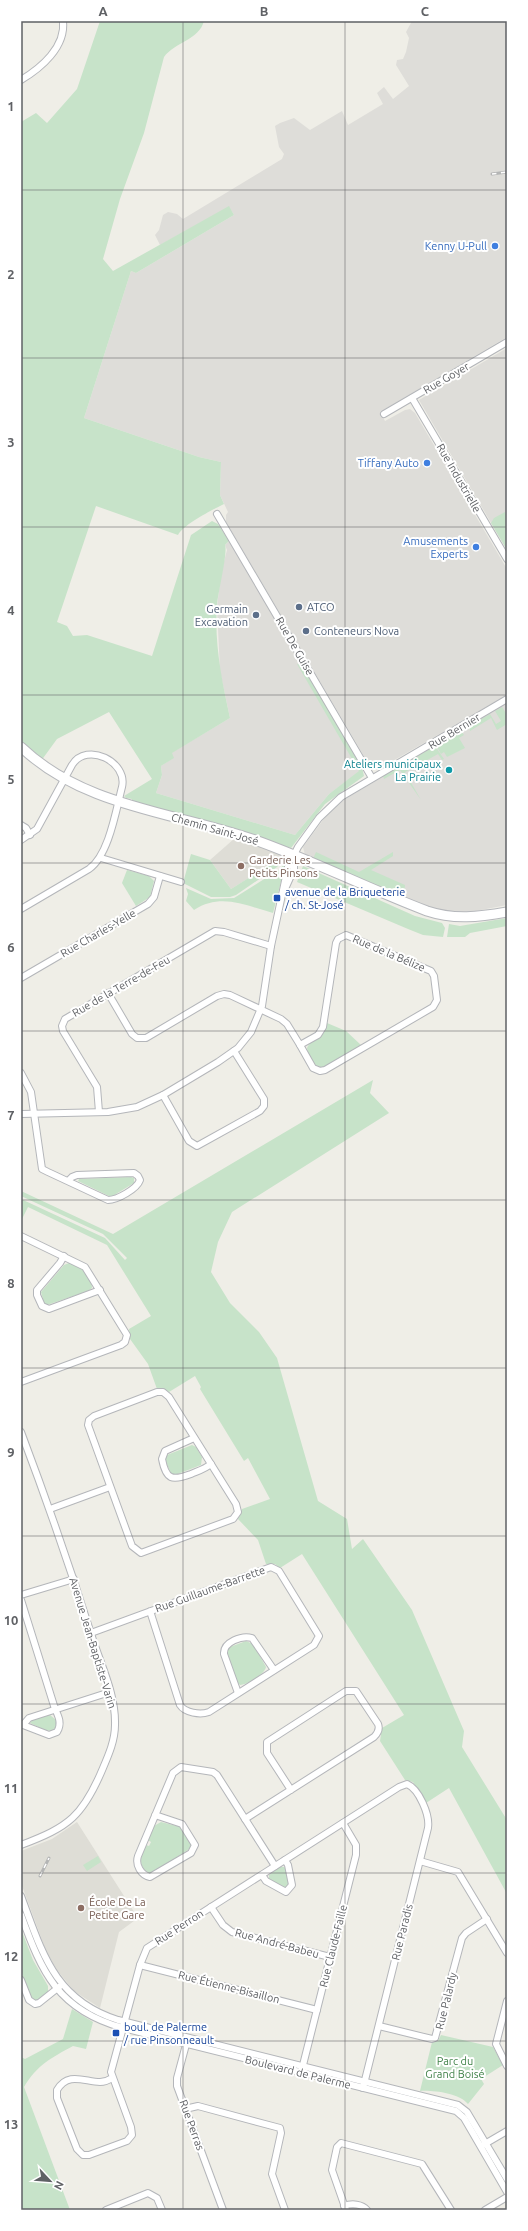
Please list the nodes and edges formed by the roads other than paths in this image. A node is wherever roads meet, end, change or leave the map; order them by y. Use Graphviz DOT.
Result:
graph roads {
  1 [pos="63,21"];
  2 [pos="21,79"];
  3 [pos="507,342"];
  4 [pos="412,398"];
  5 [pos="384,414"];
  6 [pos="217,514"];
  7 [pos="507,559"];
  8 [pos="507,699"];
  9 [pos="21,747"];
  10 [pos="372,778"];
  11 [pos="64,780"];
  12 [pos="118,801"];
  13 [pos="21,825"];
  14 [pos="30,835"];
  15 [pos="21,840"];
  16 [pos="294,855"];
  17 [pos="101,858"];
  18 [pos="160,876"];
  19 [pos="181,882"];
  20 [pos="21,909"];
  21 [pos="507,912"];
  22 [pos="271,946"];
  23 [pos="21,978"];
  24 [pos="108,994"];
  25 [pos="261,1010"];
  26 [pos="300,1046"];
  27 [pos="234,1051"];
  28 [pos="21,1073"];
  29 [pos="163,1095"];
  30 [pos="99,1112"];
  31 [pos="34,1113"];
  32 [pos="21,1114"];
  33 [pos="68,1181"];
  34 [pos="21,1236"];
  35 [pos="64,1256"];
  36 [pos="100,1290"];
  37 [pos="21,1382"];
  38 [pos="21,1432"];
  39 [pos="194,1438"];
  40 [pos="24,1447"];
  41 [pos="211,1464"];
  42 [pos="110,1487"];
  43 [pos="50,1509"];
  44 [pos="74,1579"];
  45 [pos="21,1595"];
  46 [pos="21,1600"];
  47 [pos="150,1611"];
  48 [pos="91,1633"];
  49 [pos="274,1670"];
  50 [pos="110,1692"];
  51 [pos="238,1693"];
  52 [pos="55,1709"];
  53 [pos="22,1724"];
  54 [pos="404,1784"];
  55 [pos="291,1790"];
  56 [pos="155,1815"];
  57 [pos="245,1820"];
  58 [pos="343,1823"];
  59 [pos="21,1845"];
  60 [pos="285,1860"];
  61 [pos="420,1861"];
  62 [pos="275,1866"];
  63 [pos="262,1875"];
  64 [pos="21,1896"];
  65 [pos="211,1907"];
  66 [pos="21,1915"];
  67 [pos="487,1919"];
  68 [pos="507,1953"];
  69 [pos="330,1958"];
  70 [pos="140,1965"];
  71 [pos="21,1980"];
  72 [pos="59,1987"];
  73 [pos="507,2001"];
  74 [pos="317,2010"];
  75 [pos="124,2025"];
  76 [pos="379,2026"];
  77 [pos="187,2041"];
  78 [pos="507,2066"];
  79 [pos="302,2070"];
  80 [pos="112,2078"];
  81 [pos="364,2085"];
  82 [pos="186,2109"];
  83 [pos="507,2131"];
  84 [pos="483,2145"];
  85 [pos="507,2179"];
  86 [pos="507,2192"];
  87 [pos="507,2197"];
  88 [pos="345,2208"];
  89 [pos="106,2210"];
  90 [pos="162,2210"];
  91 [pos="223,2210"];
  92 [pos="284,2210"];
  93 [pos="367,2210"];
  94 [pos="450,2210"];
  95 [pos="485,2210"];
  1 -- 2 [label="street"];
  3 -- 4 [label="street, Rue Goyer"];
  4 -- 5 [label="street, Rue Goyer"];
  4 -- 7 [label="street, Rue Industrielle"];
  6 -- 10 [label="street, Rue De Guise"];
  8 -- 10 [label="street, Rue Bernier"];
  9 -- 11 [label="street, Chemin Saint-José"];
  10 -- 16 [label="street, Rue Bernier"];
  11 -- 12 [label="street, Chemin Saint-José"];
  11 -- 12 [label="street"];
  11 -- 14 [label="street"];
  12 -- 16 [label="street, Chemin Saint-José"];
  12 -- 17 [label="street"];
  13 -- 14 [label="street"];
  14 -- 15 [label="street"];
  16 -- 21 [label="street, Chemin Saint-José"];
  16 -- 22 [label="street, Rue Bernier"];
  17 -- 18 [label="street"];
  17 -- 20 [label="street"];
  18 -- 19 [label="street"];
  18 -- 23 [label="street, Rue Charles-Yelle"];
  22 -- 24 [label="street, Rue de la Terre-de-Feu"];
  22 -- 25 [label="street, Rue Bernier"];
  24 -- 25 [label="street, Rue de la Bélize"];
  24 -- 30 [label="street, Rue de la Terre-de-Feu"];
  25 -- 26 [label="street, Rue de la Bélize"];
  25 -- 27 [label="street, Rue Bernier"];
  26 -- 26 [label="street, Rue de la Bélize"];
  27 -- 29 [label="street, Rue Bernier"];
  27 -- 29 [label="street"];
  28 -- 31 [label="street"];
  29 -- 30 [label="street, Rue Bernier"];
  30 -- 31 [label="street, Rue Bernier"];
  31 -- 32 [label="street, Rue Bernier"];
  31 -- 33 [label="street"];
  33 -- 33 [label="street"];
  34 -- 35 [label="street"];
  35 -- 36 [label="street"];
  35 -- 36 [label="street"];
  36 -- 37 [label="street"];
  38 -- 40 [label="street, Avenue Jean-Baptiste-Varin"];
  39 -- 41 [label="street"];
  39 -- 41 [label="street"];
  39 -- 42 [label="street"];
  40 -- 43 [label="street, Avenue Jean-Baptiste-Varin"];
  41 -- 42 [label="street"];
  42 -- 43 [label="street"];
  43 -- 44 [label="street, Avenue Jean-Baptiste-Varin"];
  44 -- 45 [label="street"];
  44 -- 48 [label="street, Avenue Jean-Baptiste-Varin"];
  46 -- 52 [label="street"];
  47 -- 48 [label="street, Rue Guillaume-Barrette"];
  47 -- 49 [label="street, Rue Guillaume-Barrette"];
  47 -- 51 [label="street, Rue Guillaume-Barrette"];
  48 -- 50 [label="street, Avenue Jean-Baptiste-Varin"];
  49 -- 51 [label="street, Rue Guillaume-Barrette"];
  49 -- 51 [label="street"];
  50 -- 52 [label="street"];
  50 -- 59 [label="street, Avenue Jean-Baptiste-Varin"];
  52 -- 53 [label="street"];
  52 -- 53 [label="street"];
  54 -- 58 [label="street, Rue Perron"];
  54 -- 61 [label="street, Rue Paradis"];
  55 -- 55 [label="street"];
  55 -- 57 [label="street"];
  56 -- 56 [label="street"];
  56 -- 57 [label="street"];
  57 -- 62 [label="street"];
  58 -- 60 [label="street, Rue Perron"];
  58 -- 69 [label="street, Rue Claude-Faille"];
  60 -- 62 [label="street, Rue Perron"];
  60 -- 63 [label="street"];
  61 -- 67 [label="street"];
  61 -- 76 [label="street, Rue Paradis"];
  62 -- 63 [label="street, Rue Perron"];
  63 -- 65 [label="street, Rue Perron"];
  64 -- 72 [label="street, Boulevard de Palerme"];
  65 -- 69 [label="street, Rue André-Babeu"];
  65 -- 70 [label="street, Rue Perron"];
  66 -- 72 [label="street, Boulevard de Palerme"];
  67 -- 68 [label="street"];
  67 -- 76 [label="street, Rue Palardy"];
  69 -- 74 [label="street, Rue Claude-Faille"];
  70 -- 74 [label="street, Rue Étienne-Bisaillon"];
  70 -- 75 [label="street, Rue Perron"];
  71 -- 72 [label="street"];
  72 -- 75 [label="street, Boulevard de Palerme"];
  73 -- 78 [label="street"];
  74 -- 79 [label="street, Rue Claude-Faille"];
  75 -- 77 [label="street, Boulevard de Palerme"];
  75 -- 80 [label="street, Rue Perron"];
  76 -- 81 [label="street, Rue Paradis"];
  77 -- 79 [label="street, Boulevard de Palerme"];
  77 -- 82 [label="street, Rue Perras"];
  79 -- 81 [label="street, Boulevard de Palerme"];
  80 -- 80 [label="street"];
  81 -- 84 [label="street, Boulevard de Palerme"];
  82 -- 91 [label="street, Rue Perras"];
  82 -- 92 [label="street"];
  83 -- 84 [label="street"];
  84 -- 85 [label="street, Boulevard de Palerme"];
  84 -- 86 [label="street, Boulevard de Palerme"];
  87 -- 95 [label="street"];
  88 -- 93 [label="street"];
  88 -- 94 [label="street"];
  89 -- 90 [label="street"];
}
